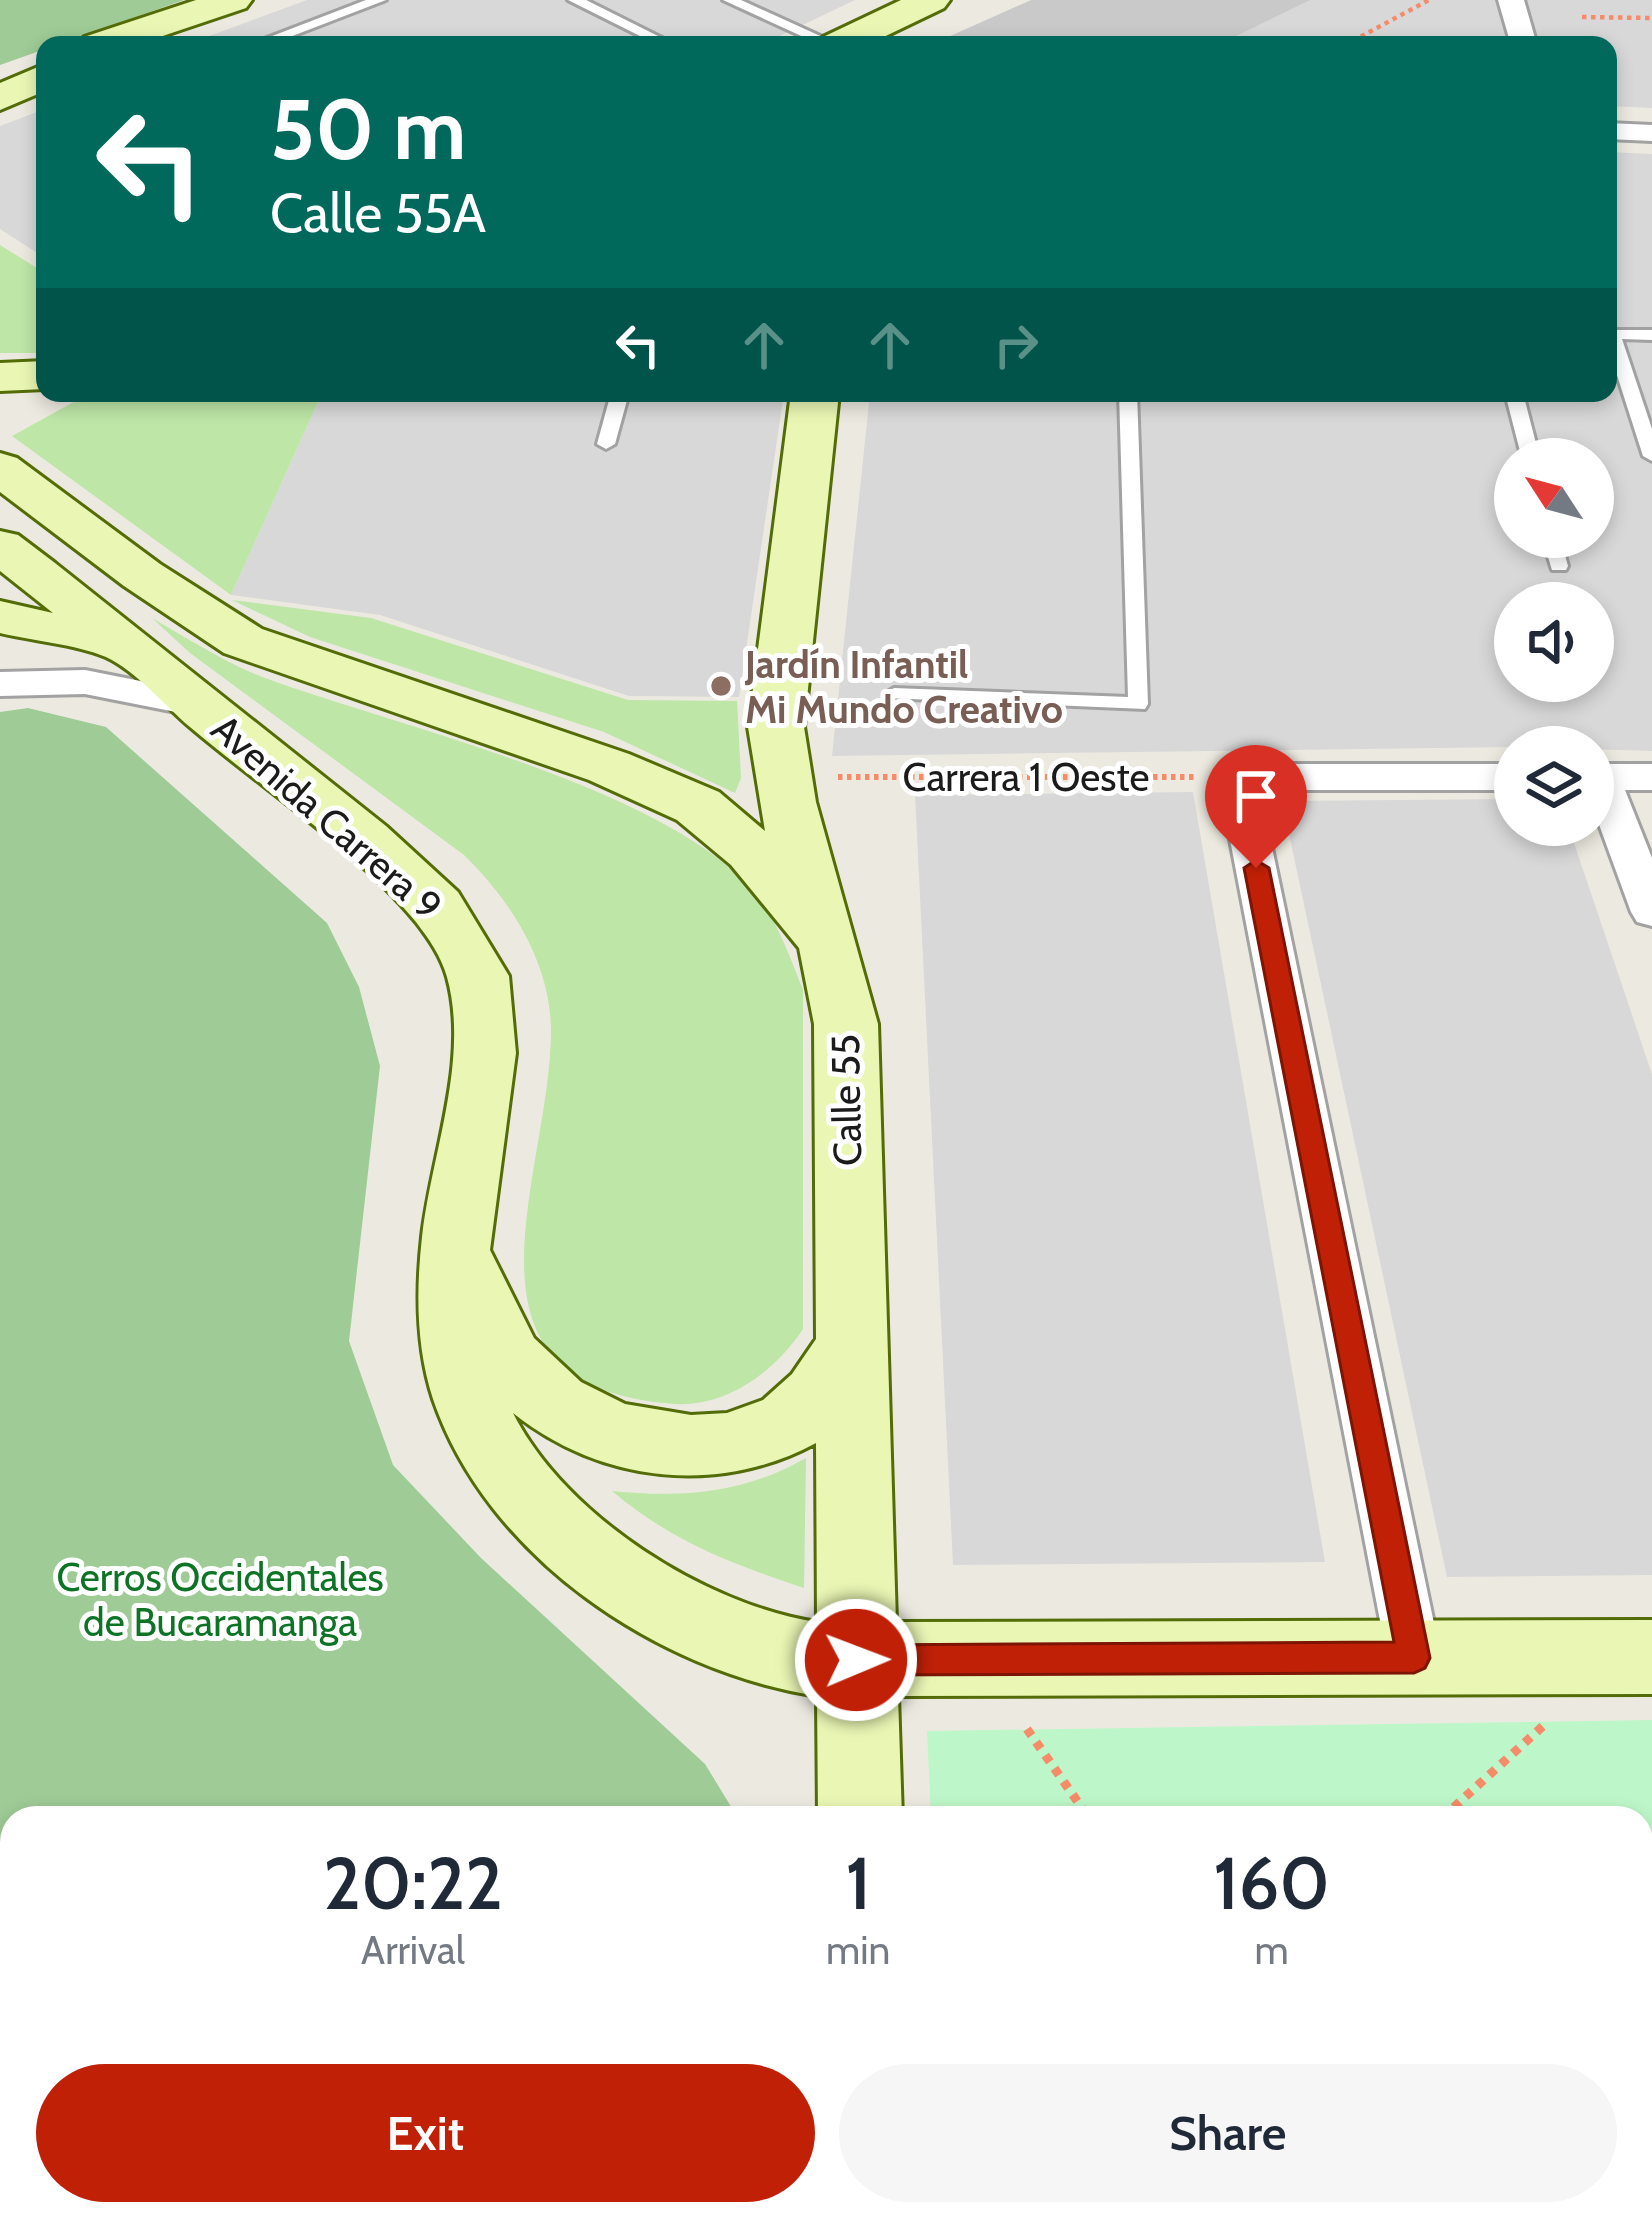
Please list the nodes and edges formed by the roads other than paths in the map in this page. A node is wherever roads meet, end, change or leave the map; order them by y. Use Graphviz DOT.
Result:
graph roads {
  1 [pos="232,0"];
  2 [pos="276,0"];
  3 [pos="379,0"];
  4 [pos="575,0"];
  5 [pos="730,0"];
  6 [pos="931,0"];
  7 [pos="1511,0"];
  8 [pos="155,36"];
  9 [pos="281,36"];
  10 [pos="650,36"];
  11 [pos="835,36"];
  12 [pos="860,36"];
  13 [pos="1521,36"];
  14 [pos="36,67"];
  15 [pos="0,81"];
  16 [pos="36,81"];
  17 [pos="36,97"];
  18 [pos="0,102"];
  19 [pos="1617,131"];
  20 [pos="1652,133"];
  21 [pos="1617,334"];
  22 [pos="1652,335"];
  23 [pos="1617,349"];
  24 [pos="36,376"];
  25 [pos="0,377"];
  26 [pos="618,402"];
  27 [pos="814,402"];
  28 [pos="1128,402"];
  29 [pos="1516,402"];
  30 [pos="1526,438"];
  31 [pos="606,444"];
  32 [pos="1652,456"];
  33 [pos="0,468"];
  34 [pos="0,546"];
  35 [pos="1557,558"];
  36 [pos="1559,566"];
  37 [pos="0,617"];
  38 [pos="126,648"];
  39 [pos="0,684"];
  40 [pos="894,694"];
  41 [pos="196,704"];
  42 [pos="1494,777"];
  43 [pos="1614,777"];
  44 [pos="1652,777"];
  45 [pos="1614,819"];
  46 [pos="1652,912"];
  47 [pos="833,952"];
  48 [pos="455,1228"];
  49 [pos="850,1343"];
  50 [pos="1652,1657"];
  51 [pos="1414,1658"];
  52 [pos="856,1660"];
  53 [pos="860,1806"];
  1 -- 8 [label="main road"];
  2 -- 8 [label="main road"];
  3 -- 9 [label="lane"];
  4 -- 10 [label="lane"];
  5 -- 11 [label="lane"];
  6 -- 12 [label="main road"];
  7 -- 13 [label="street"];
  14 -- 15 [label="main road"];
  16 -- 18 [label="main road"];
  17 -- 18 [label="main road"];
  19 -- 20 [label="street"];
  21 -- 22 [label="lane"];
  23 -- 32 [label="lane"];
  24 -- 25 [label="main road"];
  26 -- 31 [label="lane"];
  27 -- 47 [label="main road, Calle 55"];
  28 -- 40 [label="lane"];
  29 -- 30 [label="lane"];
  33 -- 47 [label="main road"];
  34 -- 38 [label="main road, Avenida Carrera 9"];
  35 -- 36 [label="lane"];
  37 -- 38 [label="main road"];
  38 -- 41 [label="main road, Avenida Carrera 9"];
  39 -- 41 [label="street"];
  41 -- 48 [label="main road, Avenida Carrera 9"];
  42 -- 51 [label="street"];
  43 -- 44 [label="street"];
  45 -- 46 [label="street"];
  47 -- 49 [label="main road, Calle 55"];
  48 -- 49 [label="main road"];
  48 -- 52 [label="main road, Avenida Carrera 9"];
  49 -- 52 [label="main road, Calle 55"];
  50 -- 51 [label="main road, Avenida Carrera 9"];
  51 -- 52 [label="main road, Avenida Carrera 9"];
  52 -- 53 [label="main road, Calle 55"];
}
